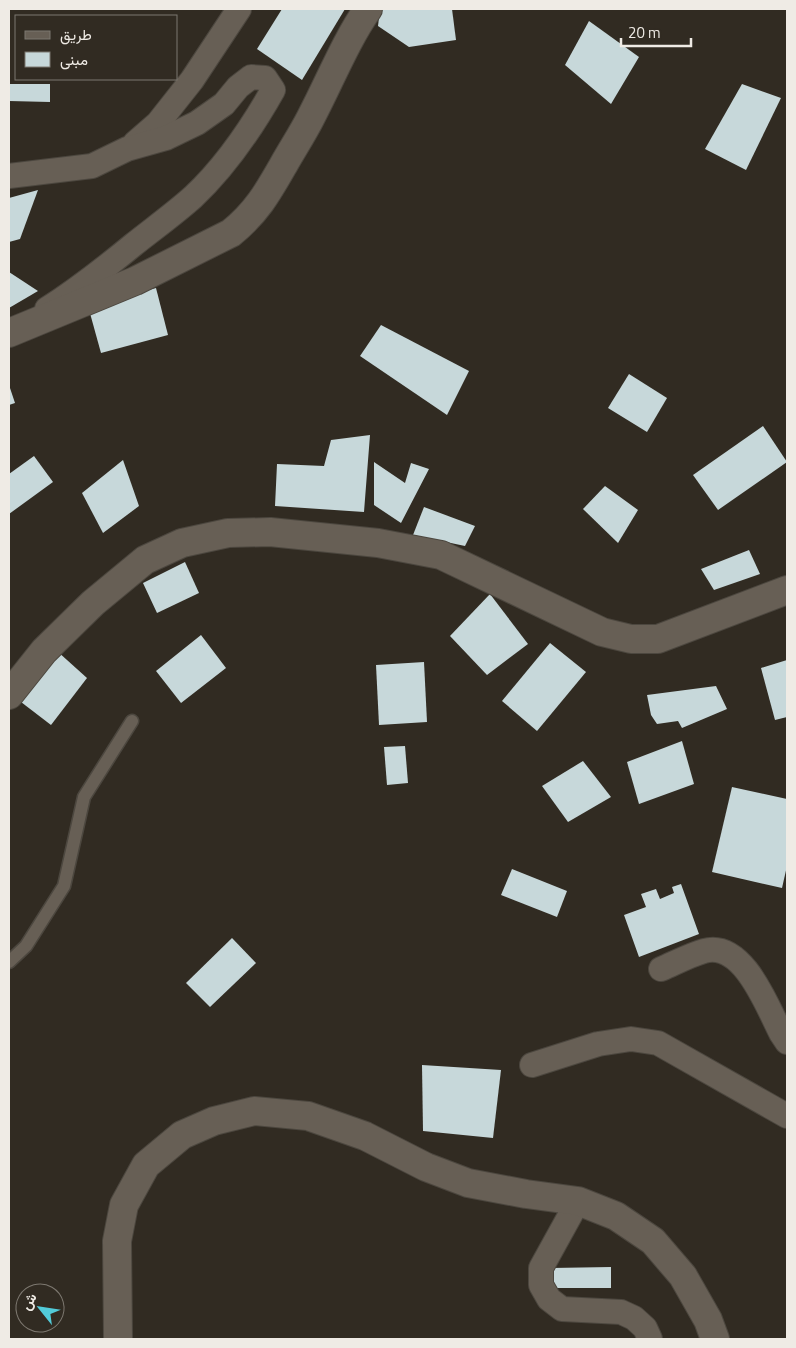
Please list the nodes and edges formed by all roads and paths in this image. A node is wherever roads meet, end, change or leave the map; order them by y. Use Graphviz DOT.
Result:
graph roads {
  1 [pos="239,9"];
  2 [pos="368,9"];
  3 [pos="127,149"];
  4 [pos="9,176"];
  5 [pos="10,332"];
  6 [pos="787,590"];
  7 [pos="9,695"];
  8 [pos="132,720"];
  9 [pos="9,962"];
  10 [pos="661,969"];
  11 [pos="787,1042"];
  12 [pos="532,1065"];
  13 [pos="787,1116"];
  14 [pos="578,1201"];
  15 [pos="118,1339"];
  16 [pos="650,1339"];
  17 [pos="715,1339"];
  1 -- 3 [label="street"];
  2 -- 5 [label="street"];
  3 -- 4 [label="street"];
  3 -- 5 [label="street"];
  6 -- 7 [label="street"];
  8 -- 9 [label="lane"];
  10 -- 11 [label="street"];
  12 -- 13 [label="street"];
  14 -- 15 [label="street"];
  14 -- 16 [label="street"];
  14 -- 17 [label="street"];
}
